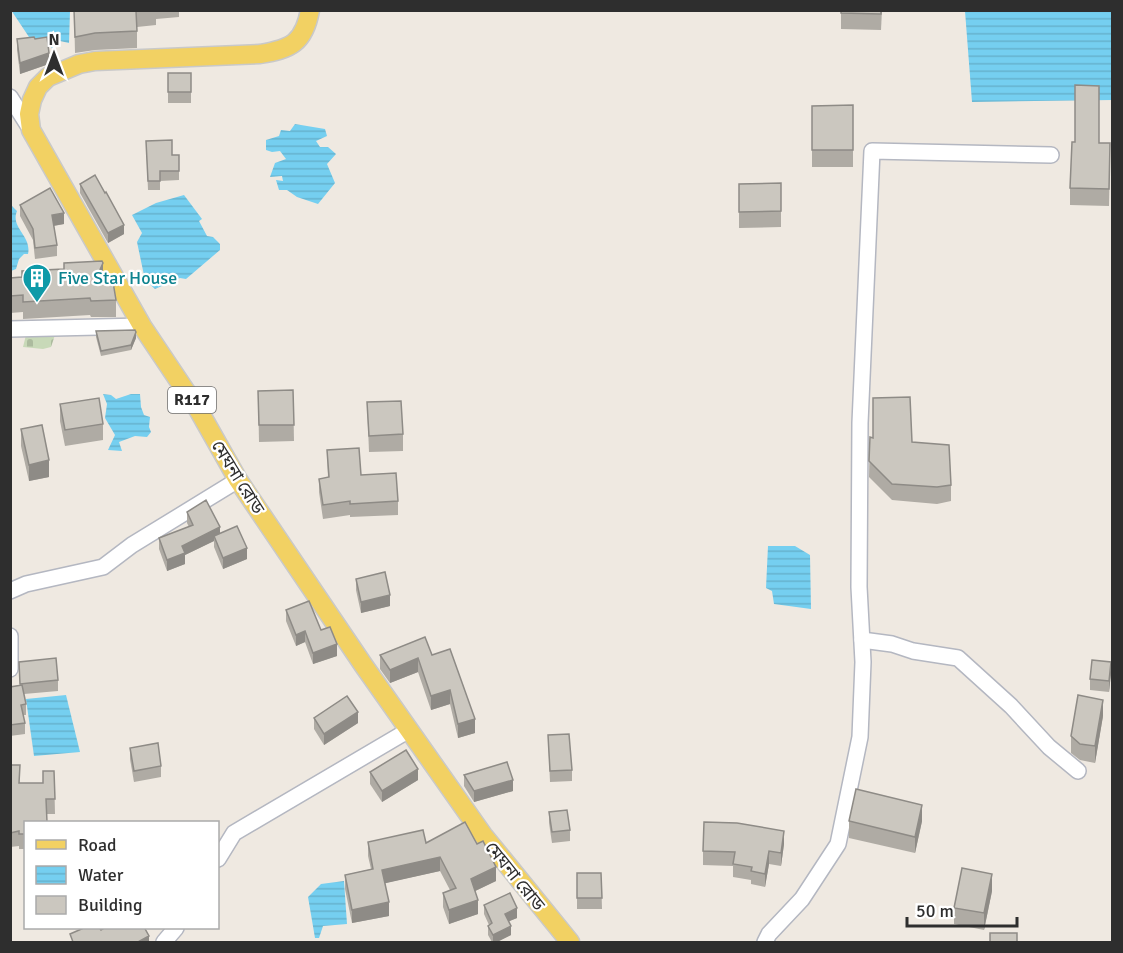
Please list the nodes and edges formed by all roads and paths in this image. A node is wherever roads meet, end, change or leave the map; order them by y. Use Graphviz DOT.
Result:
graph roads {
  1 [pos="310,10"];
  2 [pos="10,97"];
  3 [pos="31,130"];
  4 [pos="1051,155"];
  5 [pos="142,326"];
  6 [pos="10,329"];
  7 [pos="238,480"];
  8 [pos="10,591"];
  9 [pos="10,636"];
  10 [pos="862,640"];
  11 [pos="10,669"];
  12 [pos="409,730"];
  13 [pos="1078,771"];
  14 [pos="219,857"];
  15 [pos="174,929"];
  16 [pos="164,942"];
  17 [pos="570,942"];
  18 [pos="765,942"];
  1 -- 3 [label="main road"];
  2 -- 3 [label="street"];
  3 -- 5 [label="main road, মেঘনা রোড / R117"];
  4 -- 10 [label="street"];
  5 -- 6 [label="street"];
  5 -- 7 [label="main road, মেঘনা রোড / R117"];
  7 -- 8 [label="street"];
  7 -- 12 [label="main road, মেঘনা রোড / R117"];
  9 -- 11 [label="street"];
  10 -- 13 [label="street"];
  10 -- 18 [label="street"];
  12 -- 14 [label="street"];
  12 -- 17 [label="main road, মেঘনা রোড / R117"];
  15 -- 16 [label="street"];
}
